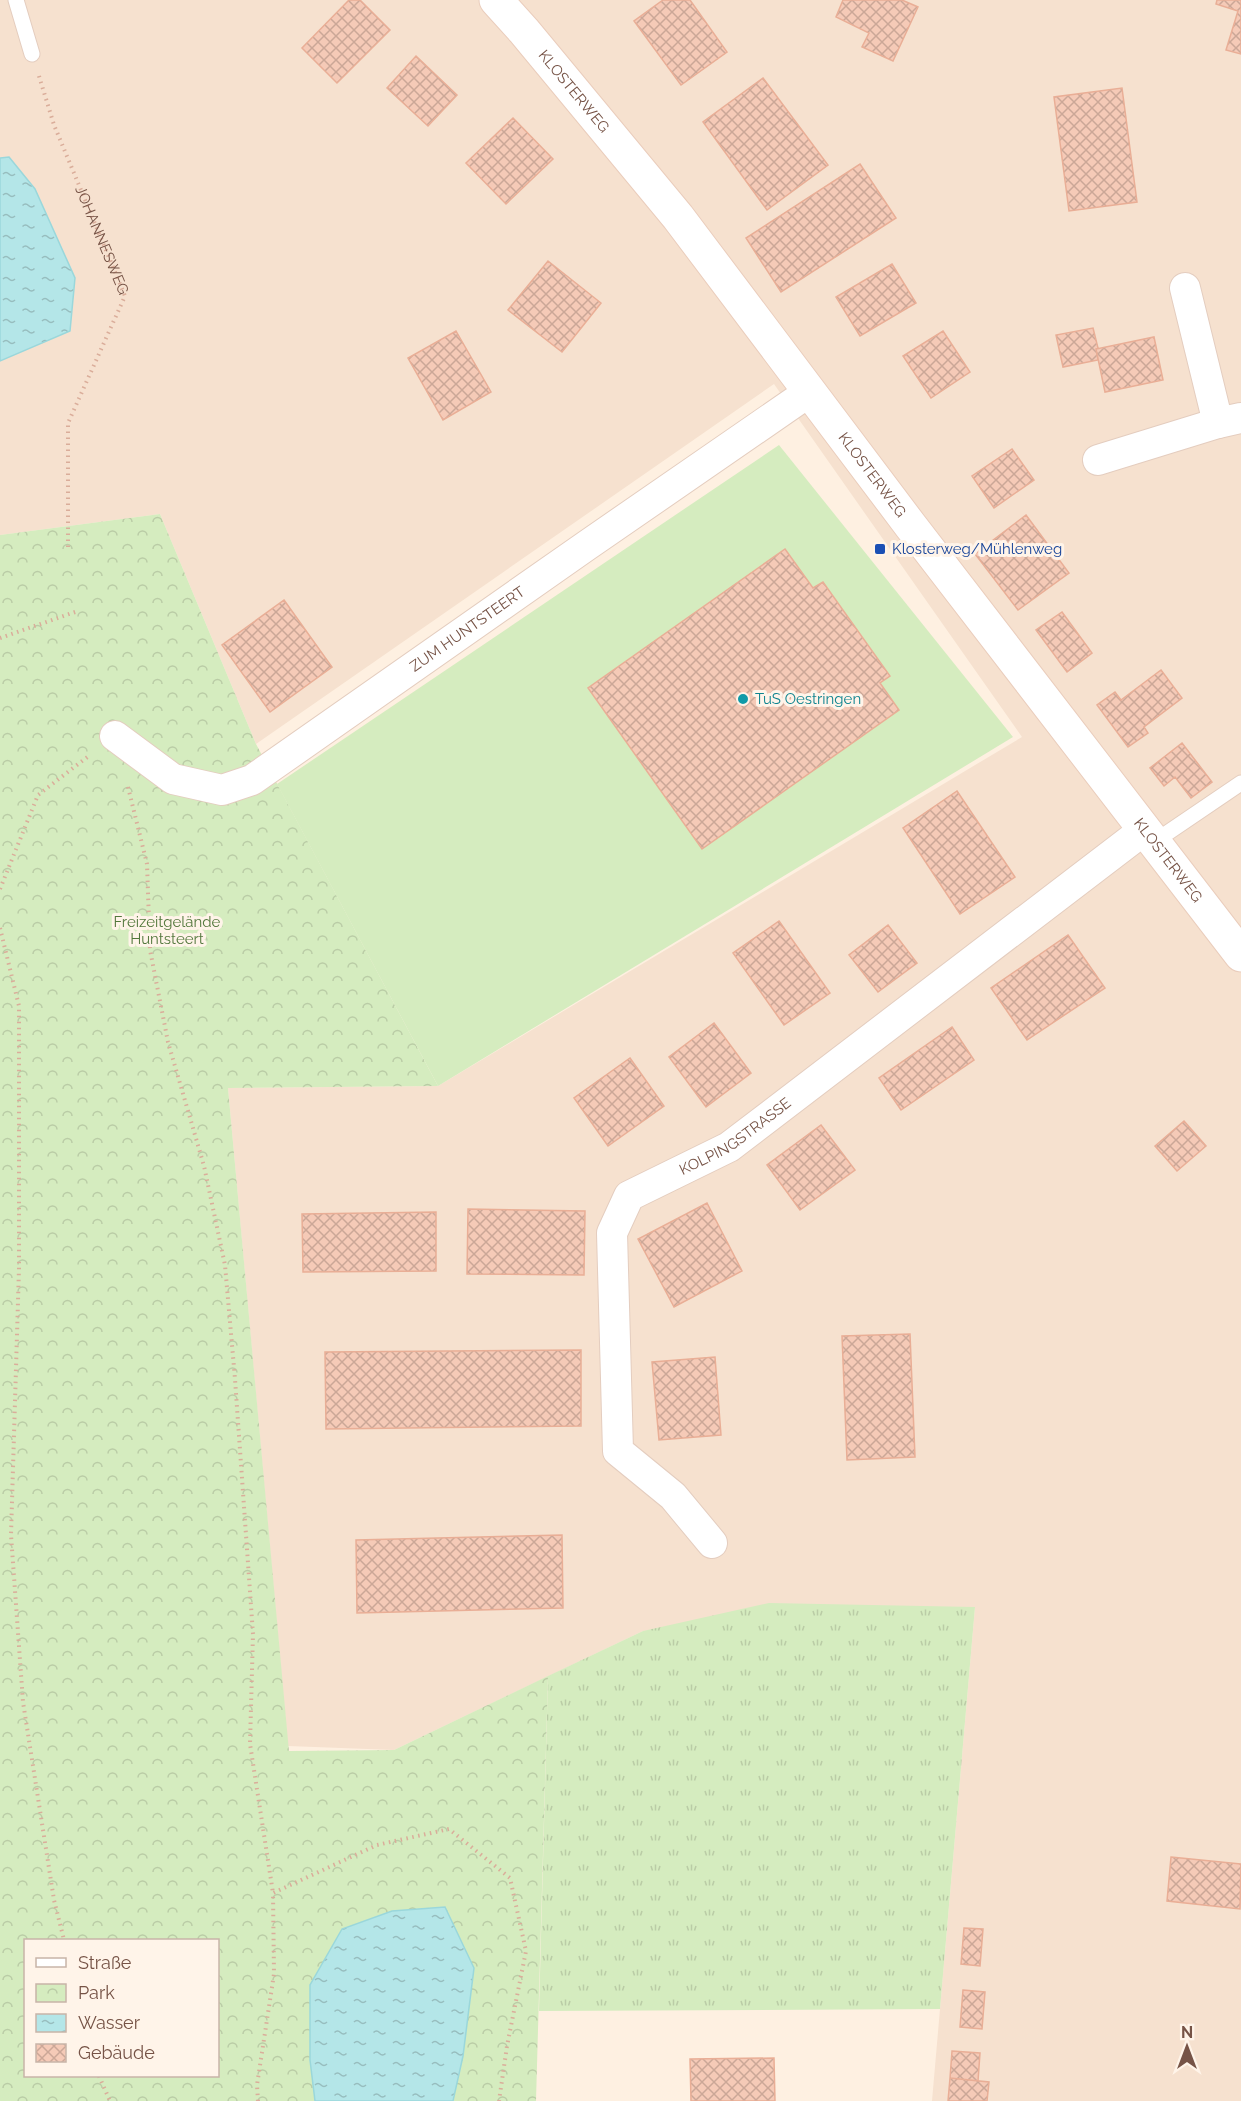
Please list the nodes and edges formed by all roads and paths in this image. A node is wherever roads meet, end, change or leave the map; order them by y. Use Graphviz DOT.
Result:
graph roads {
  1 [pos="16,0"];
  2 [pos="496,0"];
  3 [pos="32,54"];
  4 [pos="1185,288"];
  5 [pos="809,392"];
  6 [pos="1229,420"];
  7 [pos="1098,460"];
  8 [pos="68,551"];
  9 [pos="78,611"];
  10 [pos="0,638"];
  11 [pos="115,736"];
  12 [pos="1241,783"];
  13 [pos="1149,836"];
  14 [pos="0,889"];
  15 [pos="0,928"];
  16 [pos="1241,955"];
  17 [pos="712,1543"];
  18 [pos="273,1893"];
  19 [pos="64,1939"];
  20 [pos="99,2077"];
  21 [pos="110,2101"];
  22 [pos="258,2101"];
  23 [pos="499,2101"];
  1 -- 3 [label="lane"];
  2 -- 5 [label="street, KLOSTERWEG"];
  3 -- 8 [label="path, JOHANNESWEG"];
  4 -- 6 [label="street"];
  5 -- 11 [label="street, ZUM HUNTSTEERT"];
  5 -- 13 [label="street, KLOSTERWEG"];
  6 -- 7 [label="street"];
  9 -- 10 [label="path"];
  11 -- 14 [label="path"];
  11 -- 18 [label="path"];
  12 -- 13 [label="lane"];
  13 -- 16 [label="street, KLOSTERWEG"];
  13 -- 17 [label="street, KOLPINGSTRASSE"];
  15 -- 19 [label="path"];
  18 -- 22 [label="path"];
  18 -- 23 [label="path"];
  20 -- 21 [label="path"];
}
